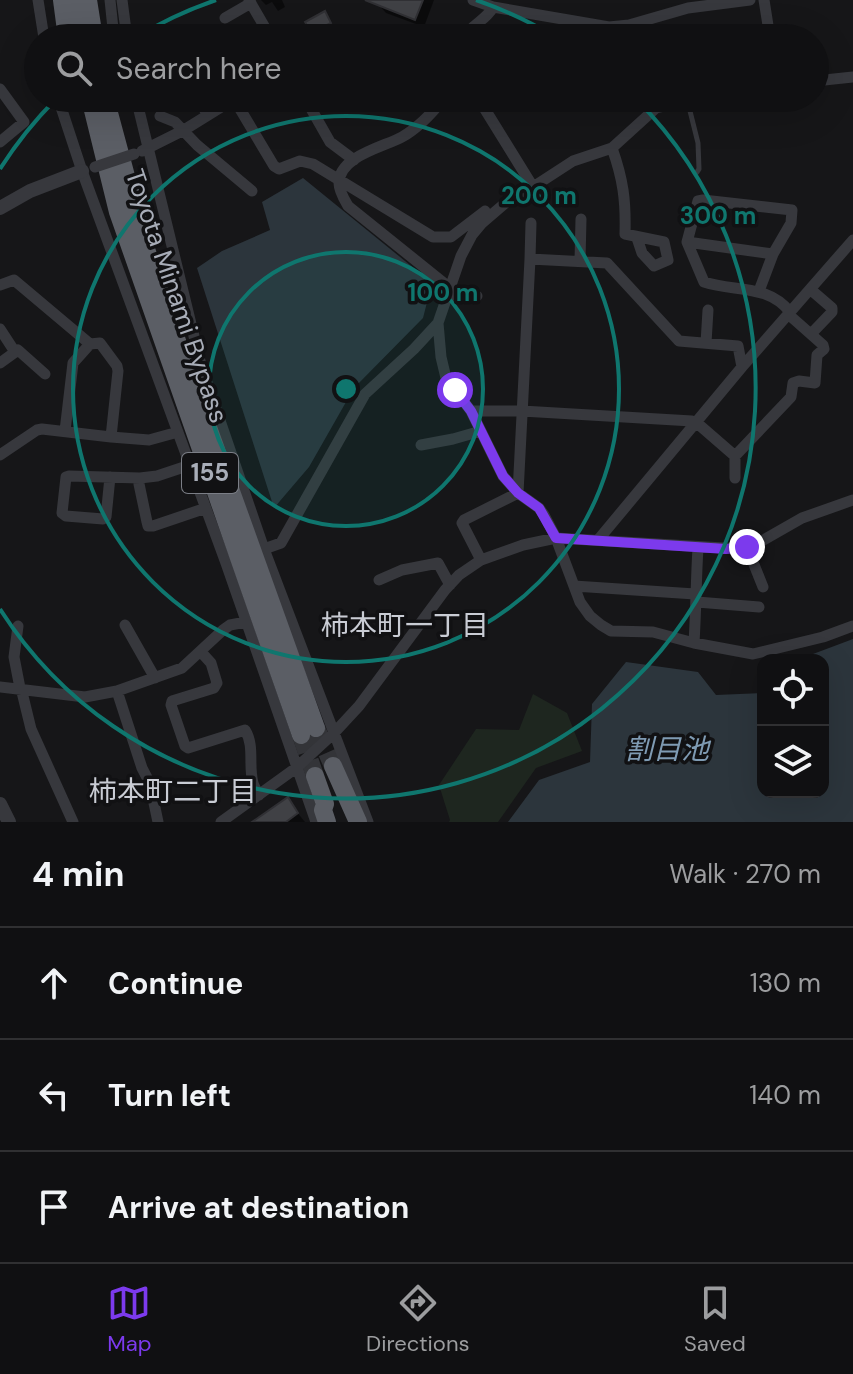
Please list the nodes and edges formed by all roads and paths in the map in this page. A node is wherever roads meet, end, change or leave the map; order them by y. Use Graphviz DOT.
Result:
graph roads {
  1 [pos="38,0"];
  2 [pos="62,0"];
  3 [pos="75,0"];
  4 [pos="88,0"];
  5 [pos="101,0"];
  6 [pos="110,0"];
  7 [pos="122,0"];
  8 [pos="473,0"];
  9 [pos="750,0"];
  10 [pos="764,0"];
  11 [pos="719,1"];
  12 [pos="250,2"];
  13 [pos="493,7"];
  14 [pos="225,18"];
  15 [pos="42,24"];
  16 [pos="65,24"];
  17 [pos="78,24"];
  18 [pos="92,24"];
  19 [pos="104,24"];
  20 [pos="113,24"];
  21 [pos="125,24"];
  22 [pos="263,24"];
  23 [pos="475,24"];
  24 [pos="571,24"];
  25 [pos="632,24"];
  26 [pos="768,24"];
  27 [pos="853,77"];
  28 [pos="829,80"];
  29 [pos="0,89"];
  30 [pos="64,112"];
  31 [pos="84,112"];
  32 [pos="93,112"];
  33 [pos="109,112"];
  34 [pos="118,112"];
  35 [pos="140,112"];
  36 [pos="206,112"];
  37 [pos="212,112"];
  38 [pos="241,112"];
  39 [pos="313,112"];
  40 [pos="433,112"];
  41 [pos="487,112"];
  42 [pos="645,112"];
  43 [pos="691,112"];
  44 [pos="208,115"];
  45 [pos="160,116"];
  46 [pos="182,131"];
  47 [pos="0,142"];
  48 [pos="612,148"];
  49 [pos="148,149"];
  50 [pos="354,160"];
  51 [pos="88,169"];
  52 [pos="697,172"];
  53 [pos="339,179"];
  54 [pos="533,187"];
  55 [pos="252,191"];
  56 [pos="509,200"];
  57 [pos="0,208"];
  58 [pos="118,212"];
  59 [pos="581,219"];
  60 [pos="531,223"];
  61 [pos="637,238"];
  62 [pos="687,242"];
  63 [pos="144,243"];
  64 [pos="851,246"];
  65 [pos="773,254"];
  66 [pos="530,259"];
  67 [pos="580,261"];
  68 [pos="0,285"];
  69 [pos="810,289"];
  70 [pos="449,291"];
  71 [pos="759,291"];
  72 [pos="477,296"];
  73 [pos="708,310"];
  74 [pos="789,313"];
  75 [pos="438,323"];
  76 [pos="0,329"];
  77 [pos="811,334"];
  78 [pos="706,343"];
  79 [pos="90,344"];
  80 [pos="15,352"];
  81 [pos="0,363"];
  82 [pos="742,367"];
  83 [pos="45,374"];
  84 [pos="471,411"];
  85 [pos="522,411"];
  86 [pos="697,423"];
  87 [pos="65,431"];
  88 [pos="481,431"];
  89 [pos="178,432"];
  90 [pos="111,437"];
  91 [pos="421,445"];
  92 [pos="0,455"];
  93 [pos="735,456"];
  94 [pos="190,465"];
  95 [pos="110,477"];
  96 [pos="140,478"];
  97 [pos="735,478"];
  98 [pos="518,493"];
  99 [pos="853,500"];
  100 [pos="206,508"];
  101 [pos="556,538"];
  102 [pos="598,540"];
  103 [pos="747,547"];
  104 [pos="698,548"];
  105 [pos="264,549"];
  106 [pos="481,560"];
  107 [pos="379,580"];
  108 [pos="450,585"];
  109 [pos="574,586"];
  110 [pos="763,587"];
  111 [pos="696,598"];
  112 [pos="759,607"];
  113 [pos="246,622"];
  114 [pos="125,625"];
  115 [pos="18,626"];
  116 [pos="853,626"];
  117 [pos="694,643"];
  118 [pos="201,652"];
  119 [pos="155,678"];
  120 [pos="0,687"];
  121 [pos="20,688"];
  122 [pos="117,691"];
  123 [pos="317,732"];
  124 [pos="296,768"];
  125 [pos="335,770"];
  126 [pos="315,776"];
  127 [pos="259,795"];
  128 [pos="0,804"];
  129 [pos="326,813"];
  130 [pos="9,822"];
  131 [pos="73,822"];
  132 [pos="158,822"];
  133 [pos="221,822"];
  134 [pos="316,822"];
  135 [pos="358,822"];
  136 [pos="368,822"];
  1 -- 15 [label="street"];
  2 -- 16 [label="highway"];
  3 -- 17 [label="highway"];
  4 -- 18 [label="highway"];
  5 -- 19 [label="highway"];
  6 -- 20 [label="street"];
  7 -- 21 [label="street"];
  8 -- 13 [label="street"];
  9 -- 11 [label="street"];
  10 -- 26 [label="street"];
  11 -- 25 [label="street"];
  12 -- 14 [label="street"];
  12 -- 22 [label="street"];
  13 -- 23 [label="street"];
  13 -- 24 [label="street"];
  27 -- 28 [label="street"];
  29 -- 47 [label="street"];
  30 -- 51 [label="street"];
  31 -- 58 [label="highway, 155"];
  32 -- 58 [label="highway, Toyota Minami Bypass / 155"];
  33 -- 63 [label="highway, Toyota Minami Bypass / 155"];
  34 -- 63 [label="highway, 155"];
  35 -- 49 [label="street"];
  36 -- 44 [label="street"];
  37 -- 44 [label="street"];
  38 -- 53 [label="street"];
  39 -- 50 [label="street"];
  40 -- 50 [label="street"];
  41 -- 54 [label="street"];
  42 -- 48 [label="street"];
  43 -- 52 [label="lane"];
  44 -- 46 [label="street"];
  45 -- 46 [label="street"];
  46 -- 49 [label="street"];
  46 -- 55 [label="street"];
  48 -- 54 [label="street"];
  48 -- 61 [label="street"];
  49 -- 51 [label="street, bridge"];
  49 -- 105 [label="street"];
  50 -- 53 [label="street"];
  51 -- 57 [label="street"];
  51 -- 89 [label="street"];
  53 -- 56 [label="street"];
  53 -- 70 [label="street"];
  54 -- 56 [label="street"];
  56 -- 70 [label="street"];
  58 -- 123 [label="highway, Toyota Minami Bypass / 155"];
  59 -- 67 [label="street"];
  60 -- 66 [label="street"];
  62 -- 65 [label="street"];
  62 -- 65 [label="street"];
  62 -- 71 [label="street"];
  63 -- 123 [label="highway, Toyota Minami Bypass / 155"];
  64 -- 69 [label="street"];
  65 -- 71 [label="street"];
  66 -- 67 [label="street"];
  66 -- 85 [label="street"];
  67 -- 78 [label="street"];
  68 -- 79 [label="street"];
  69 -- 74 [label="street"];
  69 -- 77 [label="street"];
  70 -- 72 [label="street"];
  70 -- 75 [label="street"];
  71 -- 74 [label="street"];
  73 -- 78 [label="street"];
  74 -- 77 [label="street"];
  74 -- 82 [label="street"];
  75 -- 84 [label="street"];
  75 -- 105 [label="street"];
  76 -- 80 [label="street"];
  77 -- 93 [label="street"];
  78 -- 82 [label="street"];
  79 -- 87 [label="street"];
  79 -- 90 [label="street"];
  80 -- 81 [label="street"];
  80 -- 83 [label="street"];
  82 -- 86 [label="street"];
  84 -- 85 [label="street"];
  84 -- 88 [label="street"];
  85 -- 86 [label="street"];
  85 -- 98 [label="street"];
  86 -- 93 [label="street"];
  86 -- 102 [label="street"];
  87 -- 90 [label="street"];
  87 -- 92 [label="street"];
  88 -- 91 [label="street"];
  88 -- 98 [label="street"];
  89 -- 90 [label="street"];
  89 -- 94 [label="street"];
  93 -- 97 [label="street"];
  94 -- 96 [label="street"];
  94 -- 100 [label="street"];
  95 -- 95 [label="street"];
  95 -- 96 [label="street"];
  96 -- 100 [label="street"];
  98 -- 101 [label="street"];
  98 -- 106 [label="street"];
  99 -- 103 [label="street"];
  100 -- 113 [label="street"];
  101 -- 102 [label="street"];
  101 -- 106 [label="street"];
  101 -- 109 [label="street"];
  102 -- 104 [label="street"];
  103 -- 104 [label="street"];
  103 -- 110 [label="street"];
  104 -- 111 [label="street"];
  105 -- 123 [label="street"];
  106 -- 108 [label="street"];
  107 -- 108 [label="street"];
  108 -- 123 [label="street"];
  109 -- 111 [label="street"];
  109 -- 117 [label="street"];
  111 -- 112 [label="street"];
  111 -- 117 [label="street"];
  113 -- 118 [label="street"];
  113 -- 124 [label="street"];
  114 -- 119 [label="street"];
  115 -- 121 [label="street"];
  116 -- 117 [label="street"];
  118 -- 119 [label="street"];
  118 -- 127 [label="street"];
  119 -- 122 [label="street"];
  120 -- 121 [label="street"];
  121 -- 122 [label="street"];
  121 -- 131 [label="street"];
  122 -- 132 [label="street"];
  123 -- 124 [label="street"];
  123 -- 136 [label="street"];
  124 -- 127 [label="street"];
  124 -- 134 [label="street"];
  125 -- 135 [label="highway"];
  126 -- 129 [label="highway"];
  127 -- 133 [label="street"];
  128 -- 130 [label="street"];
}
